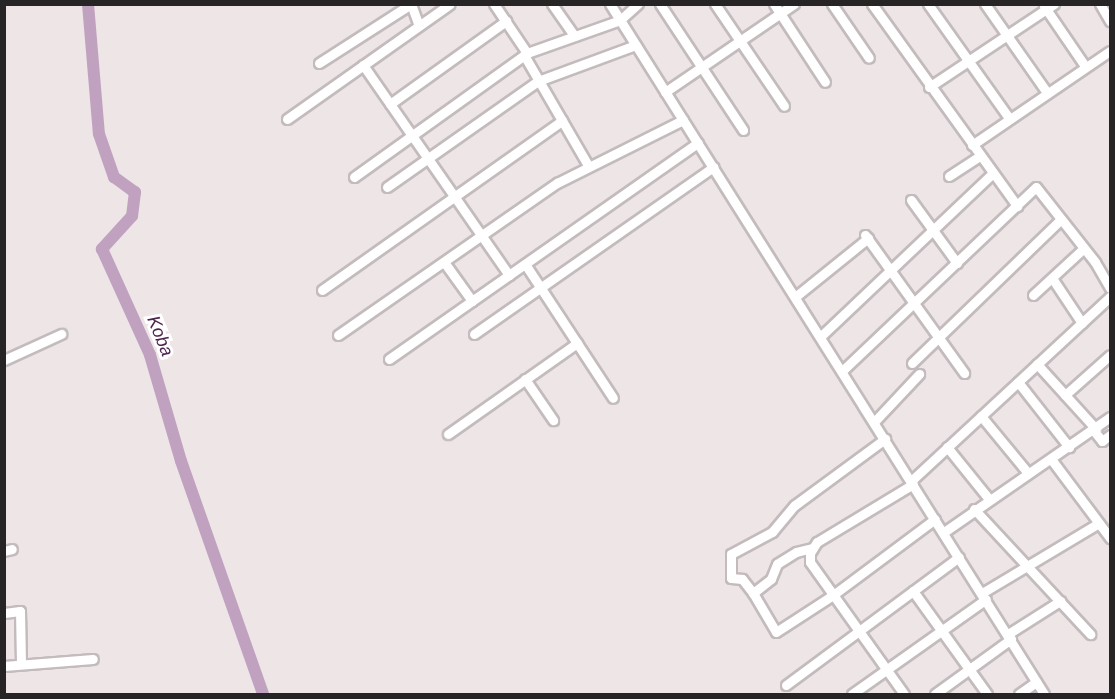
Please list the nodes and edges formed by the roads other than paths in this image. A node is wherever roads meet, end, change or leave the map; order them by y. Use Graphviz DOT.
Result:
graph roads {
  1 [pos="450,4"];
  2 [pos="494,4"];
  3 [pos="552,4"];
  4 [pos="610,4"];
  5 [pos="638,4"];
  6 [pos="660,4"];
  7 [pos="715,4"];
  8 [pos="774,4"];
  9 [pos="794,4"];
  10 [pos="832,4"];
  11 [pos="872,4"];
  12 [pos="928,4"];
  13 [pos="985,4"];
  14 [pos="1100,4"];
  15 [pos="1048,6"];
  16 [pos="780,14"];
  17 [pos="620,20"];
  18 [pos="506,21"];
  19 [pos="1110,21"];
  20 [pos="419,26"];
  21 [pos="1007,35"];
  22 [pos="574,36"];
  23 [pos="740,41"];
  24 [pos="636,45"];
  25 [pos="1110,51"];
  26 [pos="526,54"];
  27 [pos="868,58"];
  28 [pos="968,61"];
  29 [pos="319,63"];
  30 [pos="363,65"];
  31 [pos="1085,66"];
  32 [pos="702,67"];
  33 [pos="538,81"];
  34 [pos="825,82"];
  35 [pos="929,87"];
  36 [pos="1046,91"];
  37 [pos="666,92"];
  38 [pos="390,104"];
  39 [pos="784,106"];
  40 [pos="1009,118"];
  41 [pos="287,119"];
  42 [pos="683,120"];
  43 [pos="562,122"];
  44 [pos="743,130"];
  45 [pos="412,136"];
  46 [pos="698,143"];
  47 [pos="972,145"];
  48 [pos="980,156"];
  49 [pos="428,158"];
  50 [pos="589,167"];
  51 [pos="713,167"];
  52 [pos="993,173"];
  53 [pos="949,176"];
  54 [pos="354,177"];
  55 [pos="387,187"];
  56 [pos="455,197"];
  57 [pos="911,200"];
  58 [pos="1017,206"];
  59 [pos="1062,219"];
  60 [pos="933,230"];
  61 [pos="482,235"];
  62 [pos="1084,248"];
  63 [pos="444,261"];
  64 [pos="957,263"];
  65 [pos="525,264"];
  66 [pos="1106,270"];
  67 [pos="891,271"];
  68 [pos="509,275"];
  69 [pos="1052,278"];
  70 [pos="541,287"];
  71 [pos="1110,288"];
  72 [pos="322,290"];
  73 [pos="1033,296"];
  74 [pos="795,297"];
  75 [pos="1110,297"];
  76 [pos="472,301"];
  77 [pos="914,304"];
  78 [pos="1082,323"];
  79 [pos="62,334"];
  80 [pos="474,334"];
  81 [pos="338,335"];
  82 [pos="820,337"];
  83 [pos="938,337"];
  84 [pos="577,343"];
  85 [pos="1110,355"];
  86 [pos="389,359"];
  87 [pos="4,360"];
  88 [pos="912,363"];
  89 [pos="1037,364"];
  90 [pos="842,371"];
  91 [pos="964,373"];
  92 [pos="919,374"];
  93 [pos="525,379"];
  94 [pos="1017,382"];
  95 [pos="1065,395"];
  96 [pos="613,398"];
  97 [pos="981,416"];
  98 [pos="1110,417"];
  99 [pos="553,420"];
  100 [pos="874,422"];
  101 [pos="1095,430"];
  102 [pos="448,434"];
  103 [pos="1110,435"];
  104 [pos="885,439"];
  105 [pos="947,447"];
  106 [pos="1069,447"];
  107 [pos="1051,459"];
  108 [pos="1028,473"];
  109 [pos="912,482"];
  110 [pos="989,499"];
  111 [pos="974,509"];
  112 [pos="935,519"];
  113 [pos="1099,523"];
  114 [pos="944,532"];
  115 [pos="1110,538"];
  116 [pos="812,548"];
  117 [pos="959,557"];
  118 [pos="1028,566"];
  119 [pos="913,591"];
  120 [pos="753,593"];
  121 [pos="833,596"];
  122 [pos="984,596"];
  123 [pos="1060,601"];
  124 [pos="4,613"];
  125 [pos="941,630"];
  126 [pos="859,631"];
  127 [pos="1090,634"];
  128 [pos="1009,636"];
  129 [pos="93,659"];
  130 [pos="21,664"];
  131 [pos="4,666"];
  132 [pos="969,669"];
  133 [pos="886,670"];
  134 [pos="1036,682"];
  135 [pos="786,685"];
  136 [pos="852,694"];
  137 [pos="904,694"];
  138 [pos="935,694"];
  139 [pos="987,694"];
  140 [pos="1019,694"];
  141 [pos="1044,694"];
  1 -- 20 [label="street"];
  2 -- 18 [label="street"];
  3 -- 22 [label="street"];
  4 -- 17 [label="street"];
  5 -- 17 [label="street"];
  6 -- 32 [label="street"];
  7 -- 23 [label="street"];
  8 -- 16 [label="street"];
  9 -- 16 [label="street"];
  10 -- 27 [label="street"];
  11 -- 35 [label="street"];
  12 -- 28 [label="street"];
  13 -- 21 [label="street"];
  14 -- 19 [label="street"];
  15 -- 21 [label="street"];
  15 -- 31 [label="street"];
  16 -- 23 [label="street"];
  16 -- 34 [label="street"];
  17 -- 22 [label="street"];
  17 -- 24 [label="street"];
  18 -- 26 [label="street"];
  18 -- 38 [label="street"];
  20 -- 29 [label="street"];
  20 -- 30 [label="street"];
  21 -- 28 [label="street"];
  21 -- 36 [label="street"];
  22 -- 26 [label="street"];
  23 -- 32 [label="street"];
  23 -- 39 [label="street"];
  24 -- 33 [label="street"];
  24 -- 37 [label="street"];
  25 -- 31 [label="street"];
  26 -- 33 [label="street"];
  26 -- 45 [label="street"];
  28 -- 35 [label="street"];
  28 -- 40 [label="street"];
  30 -- 38 [label="street"];
  30 -- 41 [label="street"];
  31 -- 36 [label="street"];
  32 -- 37 [label="street"];
  32 -- 44 [label="street"];
  33 -- 43 [label="street"];
  33 -- 49 [label="street"];
  35 -- 47 [label="street"];
  36 -- 40 [label="street"];
  37 -- 42 [label="street"];
  38 -- 45 [label="street"];
  40 -- 47 [label="street"];
  42 -- 46 [label="street"];
  42 -- 50 [label="street"];
  43 -- 50 [label="street"];
  43 -- 56 [label="street"];
  45 -- 49 [label="street"];
  45 -- 54 [label="street"];
  46 -- 51 [label="street"];
  46 -- 65 [label="street"];
  47 -- 48 [label="street"];
  48 -- 52 [label="street"];
  48 -- 53 [label="street"];
  49 -- 55 [label="street"];
  49 -- 56 [label="street"];
  50 -- 61 [label="street"];
  51 -- 70 [label="street"];
  51 -- 74 [label="street"];
  52 -- 58 [label="street"];
  52 -- 60 [label="street"];
  56 -- 61 [label="street"];
  56 -- 72 [label="street"];
  57 -- 60 [label="street"];
  58 -- 59 [label="street"];
  58 -- 64 [label="street"];
  59 -- 62 [label="street"];
  59 -- 83 [label="street"];
  60 -- 64 [label="street"];
  60 -- 67 [label="street"];
  61 -- 63 [label="street"];
  61 -- 68 [label="street"];
  62 -- 66 [label="street"];
  62 -- 69 [label="street"];
  63 -- 76 [label="street"];
  63 -- 81 [label="street"];
  64 -- 77 [label="street"];
  65 -- 68 [label="street"];
  65 -- 70 [label="street"];
  66 -- 71 [label="street"];
  67 -- 74 [label="street"];
  67 -- 77 [label="street"];
  67 -- 82 [label="street"];
  68 -- 76 [label="street"];
  69 -- 73 [label="street"];
  69 -- 78 [label="street"];
  70 -- 80 [label="street"];
  70 -- 84 [label="street"];
  74 -- 82 [label="street"];
  75 -- 78 [label="street"];
  76 -- 86 [label="street"];
  77 -- 83 [label="street"];
  77 -- 90 [label="street"];
  78 -- 89 [label="street"];
  79 -- 87 [label="street"];
  82 -- 90 [label="street"];
  83 -- 88 [label="street"];
  83 -- 91 [label="street"];
  84 -- 93 [label="street"];
  84 -- 96 [label="street"];
  85 -- 95 [label="street"];
  89 -- 94 [label="street"];
  89 -- 95 [label="street"];
  90 -- 100 [label="street"];
  92 -- 100 [label="street"];
  93 -- 99 [label="street"];
  93 -- 102 [label="street"];
  94 -- 97 [label="street"];
  94 -- 106 [label="street"];
  95 -- 101 [label="street"];
  97 -- 105 [label="street"];
  97 -- 108 [label="street"];
  98 -- 101 [label="street"];
  100 -- 104 [label="street"];
  101 -- 103 [label="street"];
  101 -- 106 [label="street"];
  104 -- 109 [label="street"];
  104 -- 120 [label="street"];
  105 -- 109 [label="street"];
  105 -- 110 [label="street"];
  106 -- 107 [label="street"];
  107 -- 108 [label="street"];
  107 -- 113 [label="street"];
  108 -- 110 [label="street"];
  109 -- 112 [label="street"];
  109 -- 116 [label="street"];
  110 -- 111 [label="street"];
  111 -- 114 [label="street"];
  111 -- 118 [label="street"];
  112 -- 114 [label="street"];
  112 -- 121 [label="street"];
  113 -- 115 [label="street"];
  113 -- 118 [label="street"];
  114 -- 117 [label="street"];
  116 -- 120 [label="street"];
  116 -- 121 [label="street"];
  117 -- 119 [label="street"];
  117 -- 122 [label="street"];
  118 -- 122 [label="street"];
  118 -- 123 [label="street"];
  119 -- 125 [label="street"];
  119 -- 126 [label="street"];
  120 -- 121 [label="street"];
  121 -- 126 [label="street"];
  122 -- 125 [label="street"];
  122 -- 128 [label="street"];
  123 -- 127 [label="street"];
  123 -- 128 [label="street"];
  124 -- 130 [label="street"];
  125 -- 132 [label="street"];
  125 -- 133 [label="street"];
  126 -- 133 [label="street"];
  126 -- 135 [label="street"];
  128 -- 132 [label="street"];
  128 -- 134 [label="street"];
  129 -- 130 [label="street"];
  130 -- 131 [label="street"];
  132 -- 138 [label="street"];
  132 -- 139 [label="street"];
  133 -- 136 [label="street"];
  133 -- 137 [label="street"];
  134 -- 140 [label="street"];
  134 -- 141 [label="street"];
}
